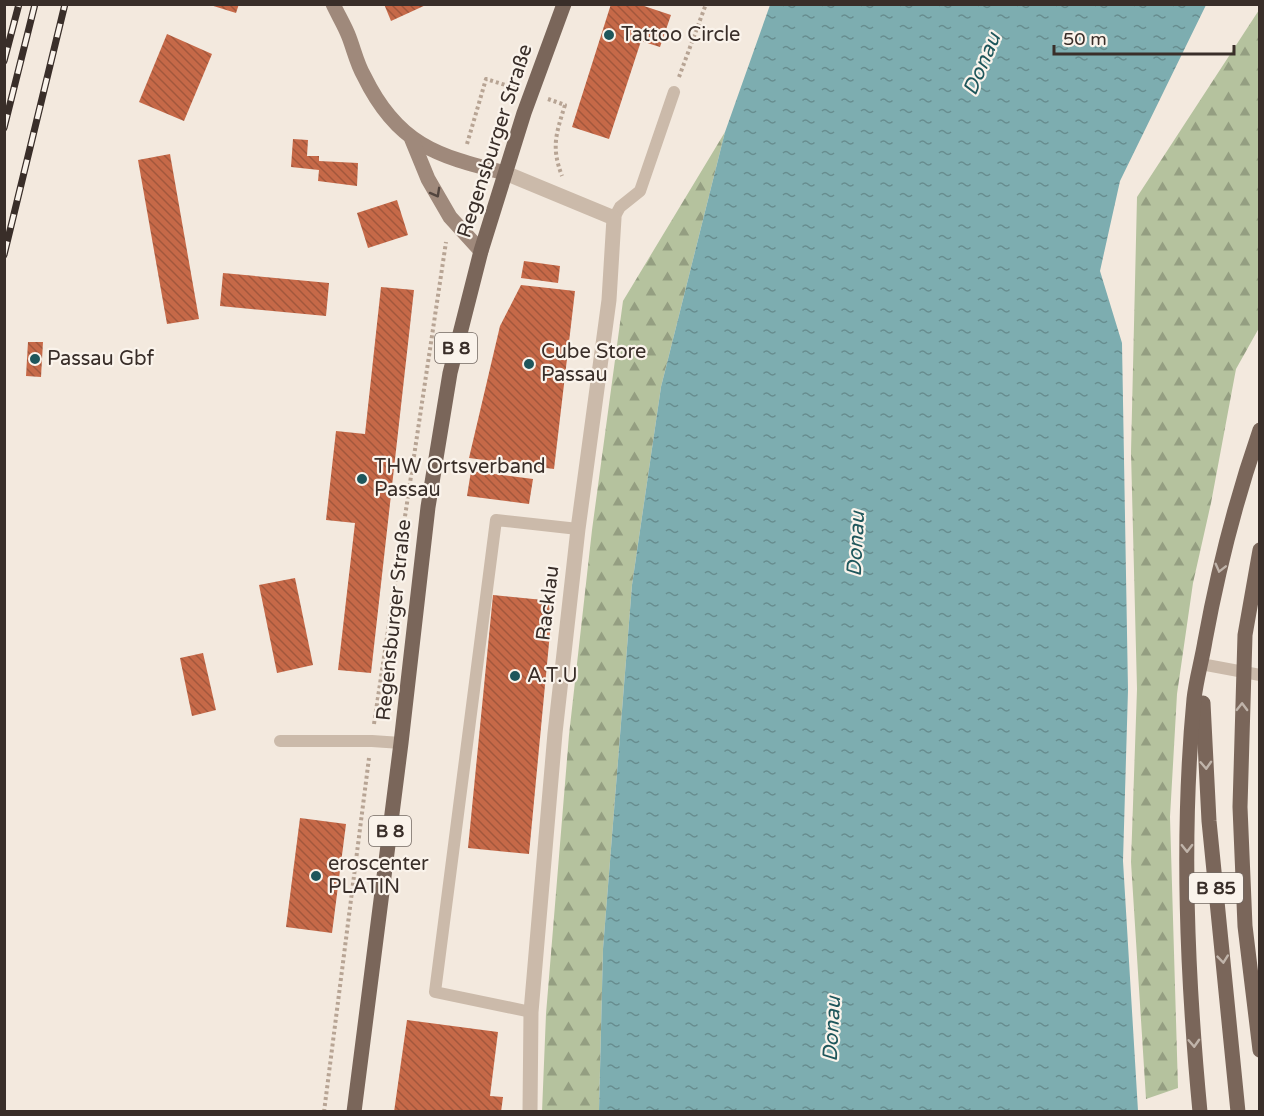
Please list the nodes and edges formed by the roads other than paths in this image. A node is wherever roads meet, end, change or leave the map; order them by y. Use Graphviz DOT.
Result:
graph roads {
  1 [pos="333,4"];
  2 [pos="564,4"];
  3 [pos="674,92"];
  4 [pos="412,140"];
  5 [pos="505,173"];
  6 [pos="614,218"];
  7 [pos="481,251"];
  8 [pos="1260,430"];
  9 [pos="578,529"];
  10 [pos="1260,550"];
  11 [pos="1201,664"];
  12 [pos="1243,672"];
  13 [pos="1260,675"];
  14 [pos="280,741"];
  15 [pos="401,744"];
  16 [pos="531,1012"];
  17 [pos="1260,1050"];
  18 [pos="354,1112"];
  19 [pos="530,1112"];
  20 [pos="1200,1112"];
  21 [pos="1238,1112"];
  1 -- 4 [label="street"];
  2 -- 5 [label="main road, Regensburger Straße / B 8"];
  3 -- 6 [label="lane"];
  4 -- 5 [label="street"];
  4 -- 7 [label="street, one-way"];
  5 -- 6 [label="street"];
  5 -- 7 [label="main road, Regensburger Straße / B 8"];
  6 -- 9 [label="street, Racklau"];
  7 -- 15 [label="main road, Regensburger Straße / B 8"];
  8 -- 11 [label="main road, one-way"];
  9 -- 16 [label="street, Racklau"];
  9 -- 16 [label="lane"];
  10 -- 12 [label="main road"];
  11 -- 12 [label="lane"];
  11 -- 20 [label="main road, one-way"];
  11 -- 21 [label="main road, B 85, one-way"];
  12 -- 13 [label="lane"];
  17 -- 12 [label="main road, one-way"];
  14 -- 15 [label="lane"];
  15 -- 18 [label="main road, Regensburger Straße / B 8"];
  16 -- 19 [label="street, Racklau"];
}
